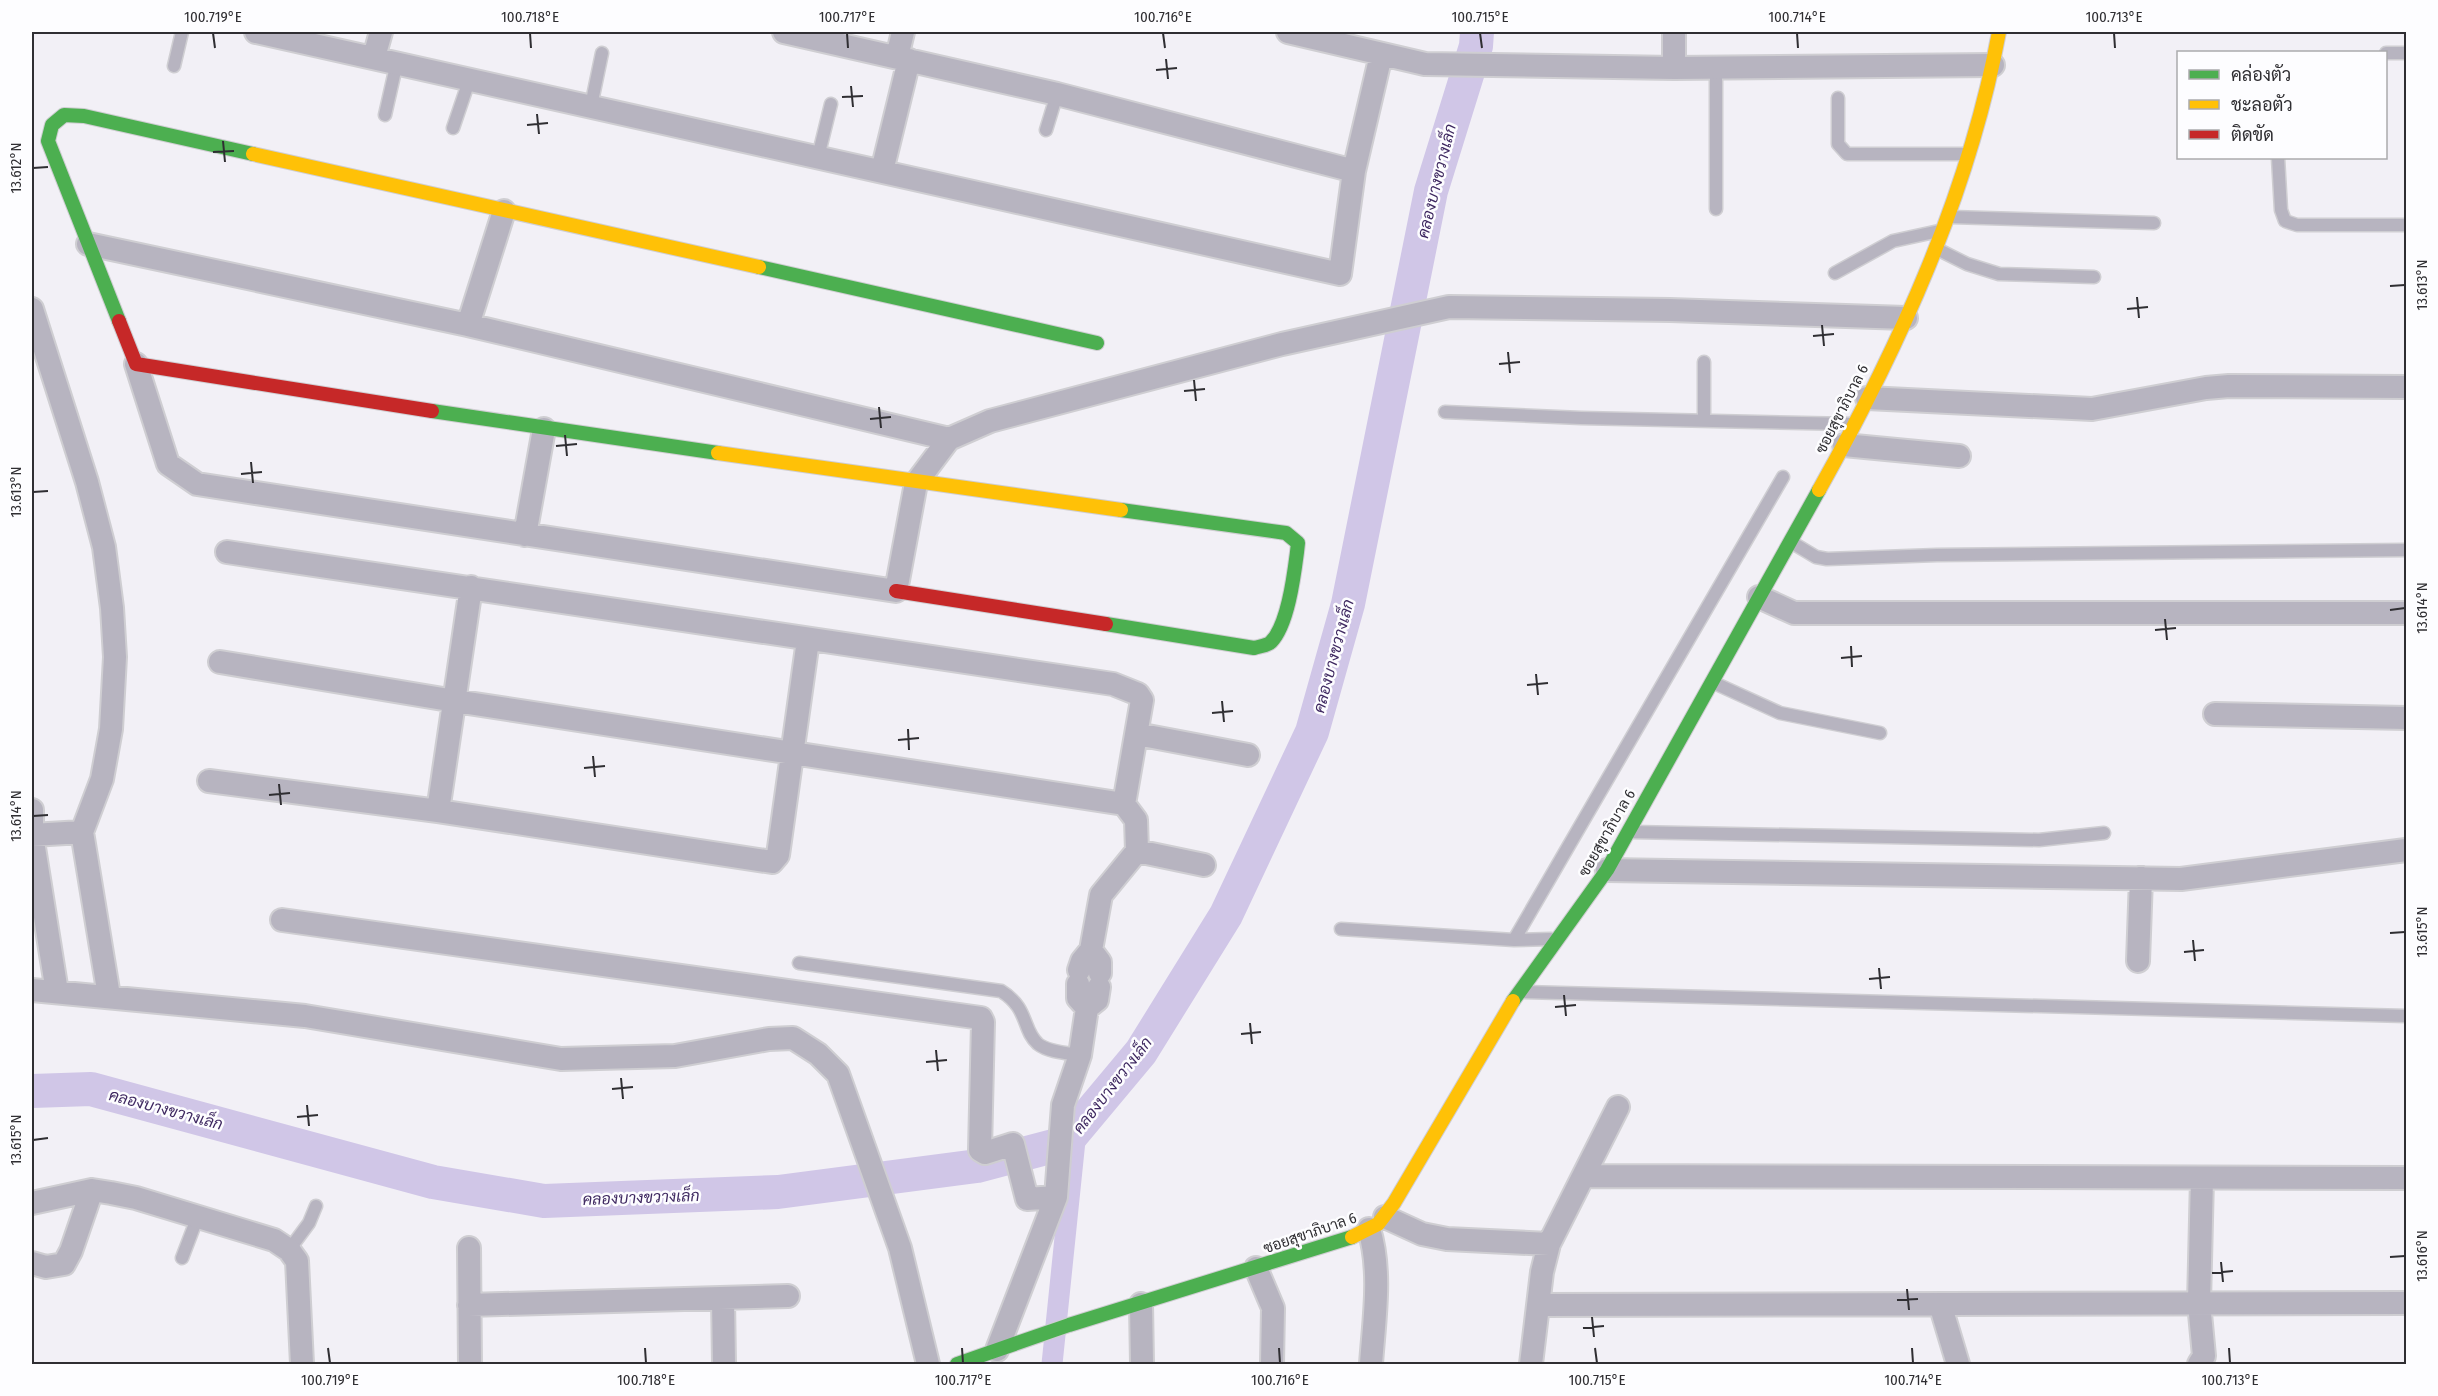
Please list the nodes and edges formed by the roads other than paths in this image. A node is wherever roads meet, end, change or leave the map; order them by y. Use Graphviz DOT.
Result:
graph roads {
  1 [pos="182,32"];
  2 [pos="256,32"];
  3 [pos="381,32"];
  4 [pos="784,32"];
  5 [pos="903,32"];
  6 [pos="1288,32"];
  7 [pos="1674,32"];
  8 [pos="1999,32"];
  9 [pos="850,39"];
  10 [pos="602,53"];
  11 [pos="2387,53"];
  12 [pos="2406,53"];
  13 [pos="1381,55"];
  14 [pos="374,57"];
  15 [pos="903,58"];
  16 [pos="397,62"];
  17 [pos="1993,65"];
  18 [pos="174,66"];
  19 [pos="1674,68"];
  20 [pos="1716,68"];
  21 [pos="470,78"];
  22 [pos="1057,94"];
  23 [pos="1838,98"];
  24 [pos="831,104"];
  25 [pos="591,106"];
  26 [pos="385,115"];
  27 [pos="453,128"];
  28 [pos="1046,130"];
  29 [pos="1971,154"];
  30 [pos="818,157"];
  31 [pos="2278,159"];
  32 [pos="882,171"];
  33 [pos="1354,171"];
  34 [pos="1716,209"];
  35 [pos="504,211"];
  36 [pos="1945,223"];
  37 [pos="2154,223"];
  38 [pos="2406,225"];
  39 [pos="88,244"];
  40 [pos="1936,248"];
  41 [pos="1835,273"];
  42 [pos="2094,277"];
  43 [pos="32,309"];
  44 [pos="1906,318"];
  45 [pos="468,325"];
  46 [pos="1096,343"];
  47 [pos="1704,362"];
  48 [pos="136,364"];
  49 [pos="2406,387"];
  50 [pos="1867,398"];
  51 [pos="1445,412"];
  52 [pos="1704,421"];
  53 [pos="1856,424"];
  54 [pos="544,429"];
  55 [pos="949,439"];
  56 [pos="1844,445"];
  57 [pos="1959,456"];
  58 [pos="1783,477"];
  59 [pos="915,483"];
  60 [pos="525,536"];
  61 [pos="1790,541"];
  62 [pos="2406,550"];
  63 [pos="227,552"];
  64 [pos="471,587"];
  65 [pos="896,591"];
  66 [pos="1759,597"];
  67 [pos="2406,613"];
  68 [pos="808,640"];
  69 [pos="220,662"];
  70 [pos="1711,682"];
  71 [pos="455,701"];
  72 [pos="2215,714"];
  73 [pos="2406,718"];
  74 [pos="1880,733"];
  75 [pos="1137,734"];
  76 [pos="791,752"];
  77 [pos="1248,755"];
  78 [pos="209,781"];
  79 [pos="1124,804"];
  80 [pos="32,810"];
  81 [pos="438,811"];
  82 [pos="1628,831"];
  83 [pos="82,832"];
  84 [pos="2104,833"];
  85 [pos="32,835"];
  86 [pos="2406,850"];
  87 [pos="1137,851"];
  88 [pos="1204,865"];
  89 [pos="1607,870"];
  90 [pos="2141,878"];
  91 [pos="282,920"];
  92 [pos="1341,929"];
  93 [pos="1558,938"];
  94 [pos="1514,940"];
  95 [pos="2138,961"];
  96 [pos="799,963"];
  97 [pos="32,990"];
  98 [pos="57,992"];
  99 [pos="1518,992"];
  100 [pos="109,996"];
  101 [pos="32,1006"];
  102 [pos="2406,1016"];
  103 [pos="1080,1055"];
  104 [pos="1618,1107"];
  105 [pos="1586,1176"];
  106 [pos="2202,1178"];
  107 [pos="2406,1178"];
  108 [pos="92,1190"];
  109 [pos="1056,1197"];
  110 [pos="32,1203"];
  111 [pos="316,1206"];
  112 [pos="198,1216"];
  113 [pos="1377,1223"];
  114 [pos="1549,1244"];
  115 [pos="469,1248"];
  116 [pos="289,1250"];
  117 [pos="182,1258"];
  118 [pos="32,1263"];
  119 [pos="1256,1268"];
  120 [pos="788,1296"];
  121 [pos="723,1299"];
  122 [pos="2199,1303"];
  123 [pos="2406,1303"];
  124 [pos="1141,1304"];
  125 [pos="1941,1304"];
  126 [pos="469,1305"];
  127 [pos="1539,1305"];
  128 [pos="1004,1348"];
  129 [pos="302,1365"];
  130 [pos="470,1365"];
  131 [pos="724,1365"];
  132 [pos="928,1365"];
  133 [pos="957,1365"];
  134 [pos="1142,1365"];
  135 [pos="1272,1365"];
  136 [pos="1371,1365"];
  137 [pos="1531,1365"];
  138 [pos="1959,1365"];
  139 [pos="2199,1365"];
  1 -- 18 [label="lane"];
  2 -- 14 [label="street"];
  3 -- 14 [label="street"];
  4 -- 9 [label="street"];
  5 -- 15 [label="street"];
  6 -- 13 [label="street"];
  7 -- 19 [label="street"];
  8 -- 17 [label="street, ซอยสุขาภิบาล 6"];
  9 -- 15 [label="street"];
  10 -- 25 [label="lane"];
  11 -- 12 [label="lane"];
  13 -- 19 [label="street"];
  13 -- 33 [label="street"];
  14 -- 16 [label="street"];
  15 -- 22 [label="street"];
  15 -- 32 [label="street"];
  16 -- 21 [label="street"];
  16 -- 26 [label="lane"];
  17 -- 20 [label="street"];
  17 -- 29 [label="street, ซอยสุขาภิบาล 6"];
  19 -- 20 [label="street"];
  20 -- 34 [label="lane"];
  21 -- 25 [label="street"];
  21 -- 27 [label="lane"];
  22 -- 28 [label="lane"];
  22 -- 33 [label="street"];
  23 -- 29 [label="lane"];
  24 -- 30 [label="lane"];
  25 -- 30 [label="street"];
  29 -- 36 [label="street, ซอยสุขาภิบาล 6"];
  30 -- 32 [label="street"];
  31 -- 38 [label="lane"];
  32 -- 33 [label="street"];
  35 -- 39 [label="street"];
  35 -- 45 [label="street"];
  35 -- 46 [label="street"];
  36 -- 37 [label="lane"];
  36 -- 40 [label="street, ซอยสุขาภิบาล 6"];
  36 -- 41 [label="lane"];
  39 -- 45 [label="street"];
  39 -- 48 [label="street"];
  40 -- 42 [label="lane"];
  40 -- 44 [label="street, ซอยสุขาภิบาล 6"];
  43 -- 83 [label="street"];
  44 -- 50 [label="street, ซอยสุขาภิบาล 6"];
  44 -- 55 [label="street"];
  45 -- 55 [label="street"];
  47 -- 52 [label="lane"];
  48 -- 54 [label="street"];
  48 -- 60 [label="street"];
  49 -- 50 [label="street"];
  50 -- 53 [label="street, ซอยสุขาภิบาล 6"];
  51 -- 52 [label="lane"];
  52 -- 53 [label="lane"];
  53 -- 56 [label="street, ซอยสุขาภิบาล 6"];
  54 -- 59 [label="street"];
  54 -- 60 [label="street"];
  55 -- 59 [label="street"];
  56 -- 57 [label="street"];
  56 -- 61 [label="street, ซอยสุขาภิบาล 6"];
  58 -- 94 [label="lane"];
  59 -- 65 [label="street"];
  59 -- 65 [label="street"];
  60 -- 65 [label="street"];
  61 -- 62 [label="lane"];
  61 -- 66 [label="street, ซอยสุขาภิบาล 6"];
  63 -- 64 [label="street"];
  64 -- 68 [label="street"];
  64 -- 71 [label="street"];
  66 -- 67 [label="street"];
  66 -- 70 [label="street, ซอยสุขาภิบาล 6"];
  68 -- 75 [label="street"];
  68 -- 76 [label="street"];
  69 -- 71 [label="street"];
  70 -- 74 [label="lane"];
  70 -- 82 [label="street, ซอยสุขาภิบาล 6"];
  71 -- 76 [label="street"];
  71 -- 81 [label="street"];
  72 -- 73 [label="street"];
  75 -- 77 [label="street"];
  75 -- 79 [label="street"];
  76 -- 79 [label="street"];
  76 -- 81 [label="street"];
  78 -- 81 [label="street"];
  79 -- 87 [label="street"];
  80 -- 85 [label="street"];
  82 -- 84 [label="lane"];
  82 -- 89 [label="street, ซอยสุขาภิบาล 6"];
  83 -- 85 [label="street"];
  83 -- 100 [label="street"];
  85 -- 98 [label="street"];
  86 -- 90 [label="street"];
  87 -- 88 [label="street"];
  87 -- 103 [label="street"];
  89 -- 90 [label="street"];
  89 -- 93 [label="street, ซอยสุขาภิบาล 6"];
  90 -- 95 [label="street"];
  91 -- 109 [label="street"];
  92 -- 94 [label="lane"];
  93 -- 94 [label="lane"];
  93 -- 99 [label="street, ซอยสุขาภิบาล 6"];
  96 -- 103 [label="lane"];
  97 -- 98 [label="street"];
  98 -- 100 [label="street"];
  98 -- 101 [label="street"];
  99 -- 102 [label="lane"];
  99 -- 113 [label="street, ซอยสุขาภิบาล 6"];
  100 -- 132 [label="street"];
  103 -- 109 [label="street"];
  104 -- 105 [label="street"];
  105 -- 106 [label="street"];
  105 -- 114 [label="street"];
  106 -- 107 [label="street"];
  106 -- 122 [label="street"];
  108 -- 110 [label="street"];
  108 -- 112 [label="street"];
  108 -- 118 [label="street"];
  109 -- 128 [label="street"];
  111 -- 116 [label="lane"];
  112 -- 116 [label="street"];
  112 -- 117 [label="lane"];
  113 -- 114 [label="street"];
  113 -- 119 [label="street, ซอยสุขาภิบาล 6"];
  113 -- 136 [label="street"];
  114 -- 127 [label="street"];
  115 -- 126 [label="street"];
  116 -- 129 [label="street"];
  119 -- 124 [label="street, ซอยสุขาภิบาล 6"];
  119 -- 135 [label="street"];
  120 -- 121 [label="street"];
  121 -- 126 [label="street"];
  121 -- 131 [label="street"];
  122 -- 123 [label="street"];
  122 -- 125 [label="street"];
  122 -- 139 [label="street"];
  124 -- 128 [label="street, ซอยสุขาภิบาล 6"];
  124 -- 134 [label="street"];
  125 -- 127 [label="street"];
  125 -- 138 [label="street"];
  126 -- 130 [label="street"];
  127 -- 137 [label="street"];
  128 -- 133 [label="street, ซอยสุขาภิบาล 6"];
}
